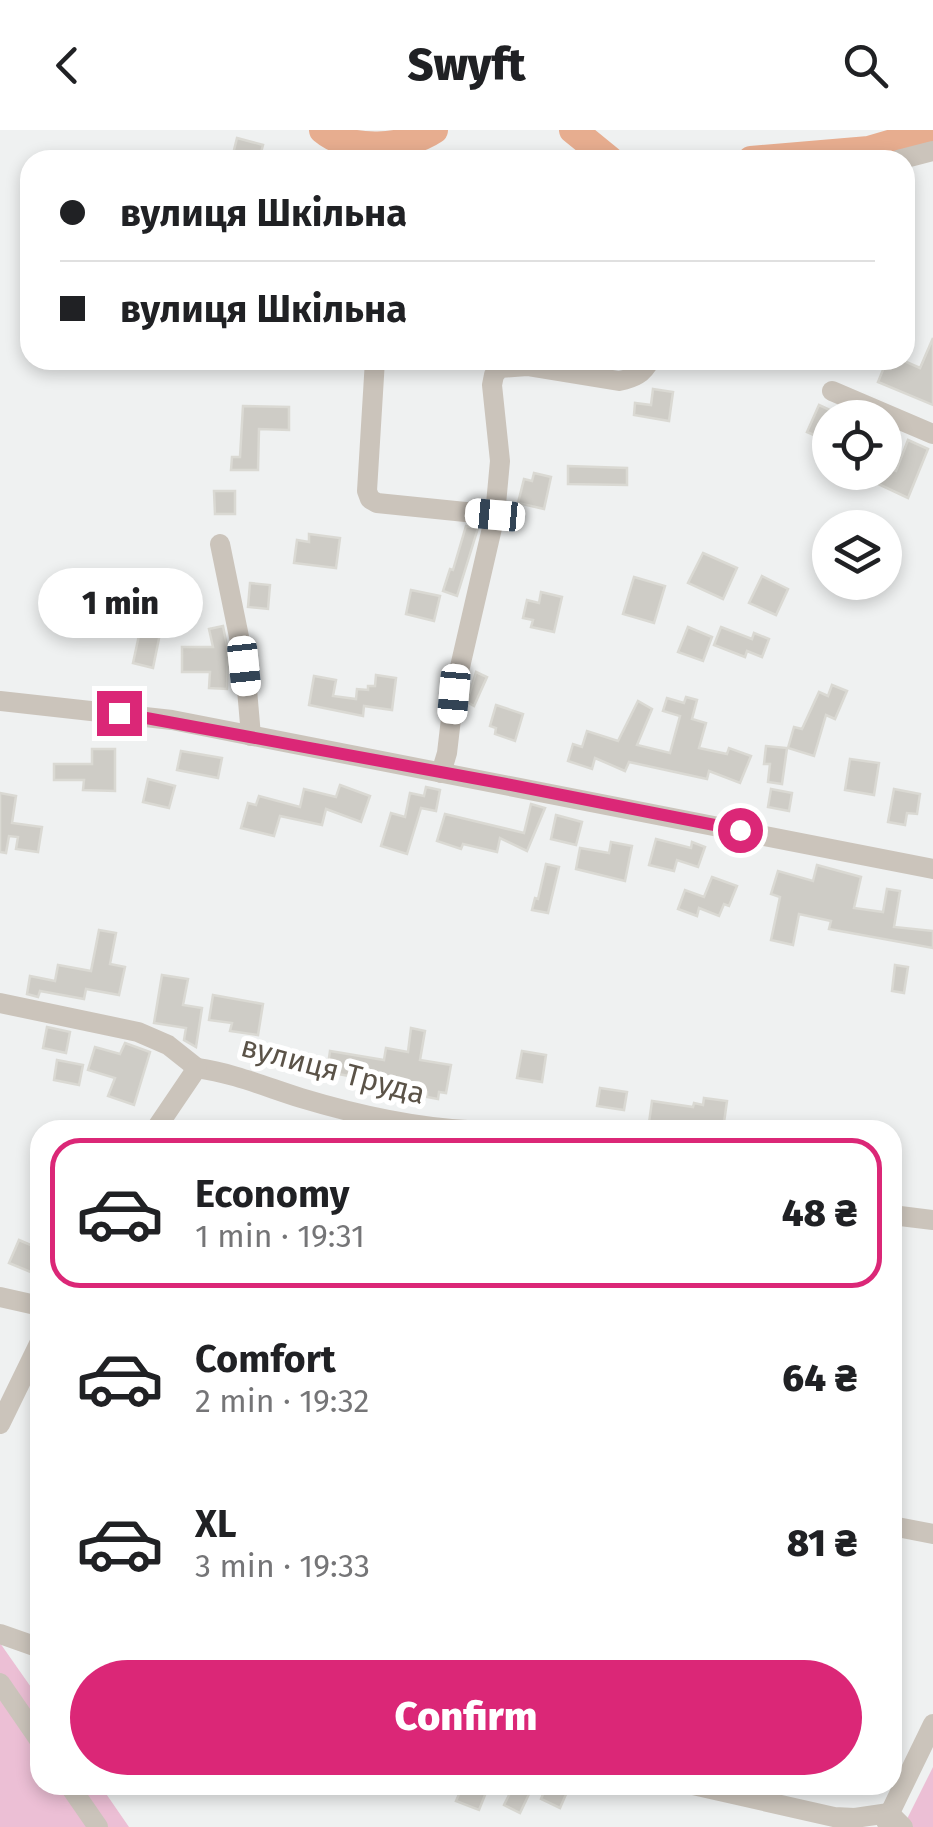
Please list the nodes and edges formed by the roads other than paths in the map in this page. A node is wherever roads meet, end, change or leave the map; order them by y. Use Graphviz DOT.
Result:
graph roads {
  1 [pos="374,370"];
  2 [pos="498,370"];
  3 [pos="552,370"];
  4 [pos="645,370"];
  5 [pos="832,391"];
  6 [pos="933,434"];
  7 [pos="495,515"];
  8 [pos="220,544"];
  9 [pos="0,701"];
  10 [pos="251,736"];
  11 [pos="441,773"];
  12 [pos="933,869"];
  13 [pos="0,1003"];
  14 [pos="197,1068"];
  15 [pos="163,1120"];
  16 [pos="400,1120"];
  17 [pos="902,1216"];
  18 [pos="933,1220"];
  19 [pos="0,1297"];
  20 [pos="30,1304"];
  21 [pos="30,1362"];
  22 [pos="0,1424"];
  23 [pos="902,1528"];
  24 [pos="933,1534"];
  25 [pos="0,1634"];
  26 [pos="30,1644"];
  27 [pos="0,1683"];
  28 [pos="933,1724"];
  29 [pos="30,1726"];
  30 [pos="77,1795"];
  31 [pos="737,1795"];
  32 [pos="892,1822"];
  33 [pos="98,1827"];
  1 -- 7 [label="street"];
  2 -- 7 [label="street"];
  3 -- 4 [label="street"];
  5 -- 6 [label="street"];
  7 -- 11 [label="street"];
  8 -- 10 [label="street"];
  9 -- 10 [label="street"];
  10 -- 11 [label="street"];
  11 -- 12 [label="street"];
  13 -- 14 [label="street"];
  14 -- 15 [label="street, вулиця Труда"];
  14 -- 16 [label="street, вулиця Труда"];
  17 -- 18 [label="street"];
  19 -- 20 [label="street"];
  21 -- 22 [label="street"];
  23 -- 24 [label="street"];
  25 -- 26 [label="street"];
  27 -- 29 [label="street"];
  28 -- 32 [label="street"];
  30 -- 33 [label="street"];
  31 -- 32 [label="street"];
}
